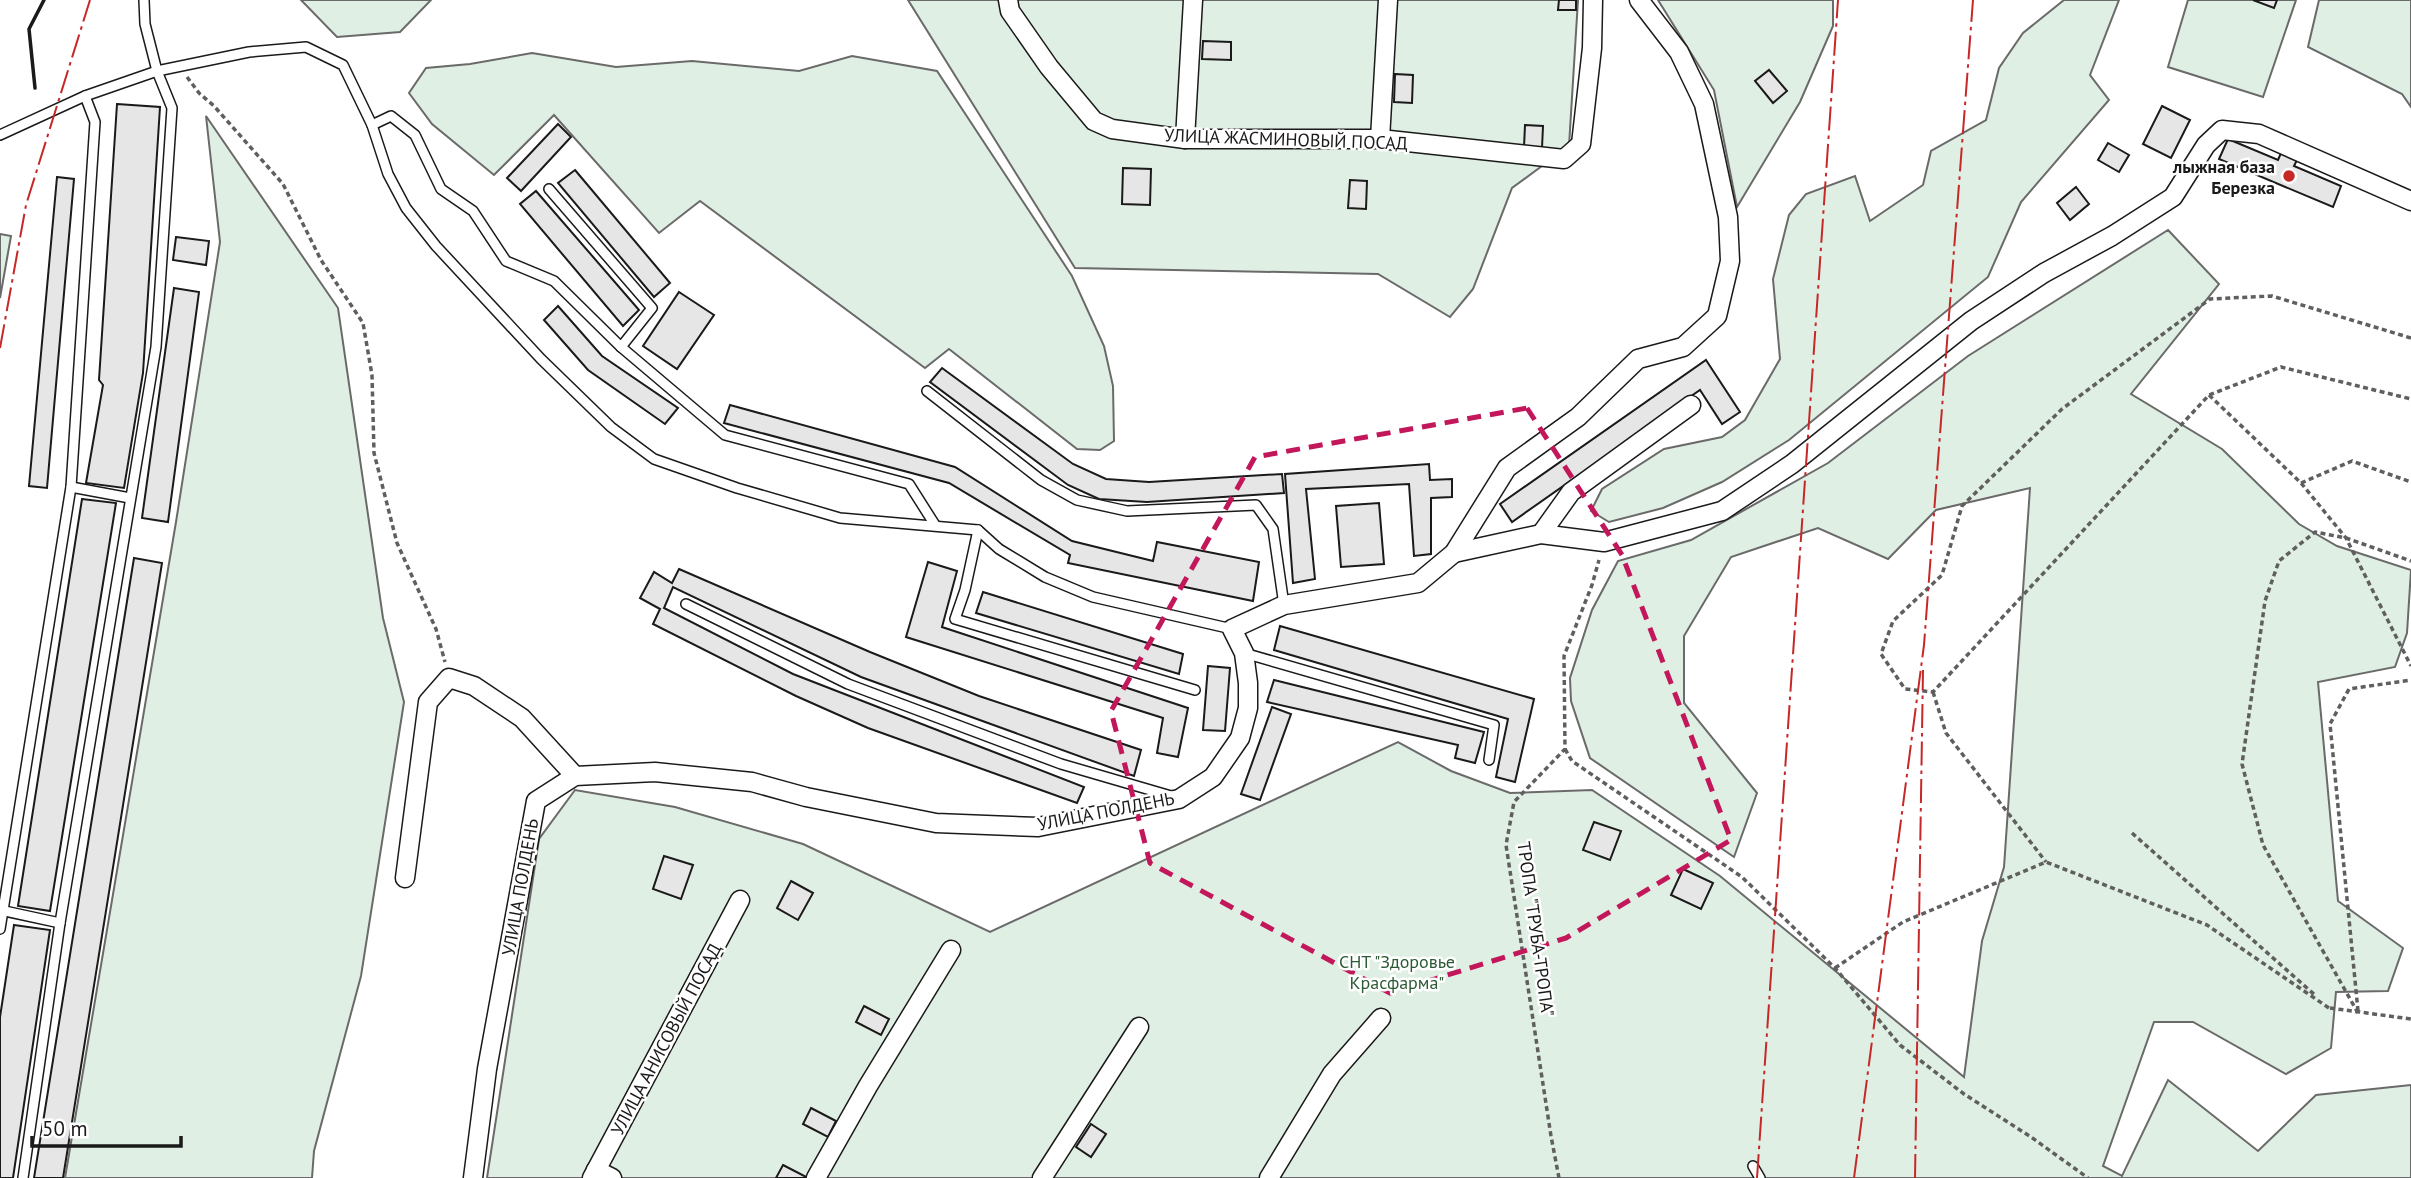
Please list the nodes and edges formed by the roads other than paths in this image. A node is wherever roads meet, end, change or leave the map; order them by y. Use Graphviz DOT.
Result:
graph roads {
  1 [pos="144,0"];
  2 [pos="1008,0"];
  3 [pos="1193,0"];
  4 [pos="1388,0"];
  5 [pos="1592,0"];
  6 [pos="1639,0"];
  7 [pos="157,71"];
  8 [pos="85,96"];
  9 [pos="372,125"];
  10 [pos="0,135"];
  11 [pos="1185,139"];
  12 [pos="1380,139"];
  13 [pos="549,189"];
  14 [pos="2411,201"];
  15 [pos="621,347"];
  16 [pos="927,391"];
  17 [pos="1691,405"];
  18 [pos="71,486"];
  19 [pos="130,498"];
  20 [pos="935,525"];
  21 [pos="978,530"];
  22 [pos="1541,534"];
  23 [pos="1454,553"];
  24 [pos="686,604"];
  25 [pos="1284,605"];
  26 [pos="1232,629"];
  27 [pos="1244,653"];
  28 [pos="1195,690"];
  29 [pos="1489,760"];
  30 [pos="575,775"];
  31 [pos="1179,799"];
  32 [pos="405,878"];
  33 [pos="740,900"];
  34 [pos="2,909"];
  35 [pos="60,923"];
  36 [pos="0,929"];
  37 [pos="951,950"];
  38 [pos="1381,1018"];
  39 [pos="1139,1027"];
  40 [pos="1753,1166"];
  41 [pos="600,1175"];
  42 [pos="23,1178"];
  43 [pos="473,1178"];
  44 [pos="816,1178"];
  45 [pos="1042,1178"];
  46 [pos="1269,1178"];
  47 [pos="1760,1178"];
  1 -- 7 [label="lane"];
  2 -- 11 [label="street, УЛИЦА ЖАСМИНОВЫЙ ПОСАД"];
  3 -- 11 [label="street"];
  4 -- 12 [label="street"];
  5 -- 12 [label="street, УЛИЦА ЖАСМИНОВЫЙ ПОСАД"];
  6 -- 23 [label="street"];
  7 -- 8 [label="lane"];
  7 -- 9 [label="lane"];
  7 -- 19 [label="lane"];
  8 -- 10 [label="lane"];
  8 -- 18 [label="lane"];
  9 -- 15 [label="lane"];
  9 -- 20 [label="lane"];
  11 -- 12 [label="street, УЛИЦА ЖАСМИНОВЫЙ ПОСАД"];
  13 -- 15 [label="lane"];
  14 -- 22 [label="street"];
  15 -- 20 [label="lane"];
  16 -- 25 [label="lane"];
  17 -- 22 [label="street"];
  18 -- 19 [label="lane"];
  18 -- 34 [label="lane"];
  19 -- 35 [label="lane"];
  20 -- 21 [label="lane"];
  21 -- 26 [label="lane"];
  21 -- 28 [label="lane"];
  22 -- 23 [label="street"];
  23 -- 25 [label="street"];
  24 -- 31 [label="lane"];
  25 -- 26 [label="street"];
  26 -- 27 [label="street, УЛИЦА ПОЛДЕНЬ"];
  27 -- 29 [label="lane"];
  27 -- 31 [label="street, УЛИЦА ПОЛДЕНЬ"];
  30 -- 31 [label="street, УЛИЦА ПОЛДЕНЬ"];
  30 -- 32 [label="street"];
  30 -- 43 [label="street, УЛИЦА ПОЛДЕНЬ"];
  33 -- 41 [label="street, УЛИЦА АНИСОВЫЙ ПОСАД"];
  34 -- 35 [label="lane"];
  34 -- 36 [label="lane"];
  35 -- 42 [label="lane"];
  37 -- 44 [label="street"];
  38 -- 46 [label="street"];
  39 -- 45 [label="street"];
  40 -- 47 [label="lane"];
}
